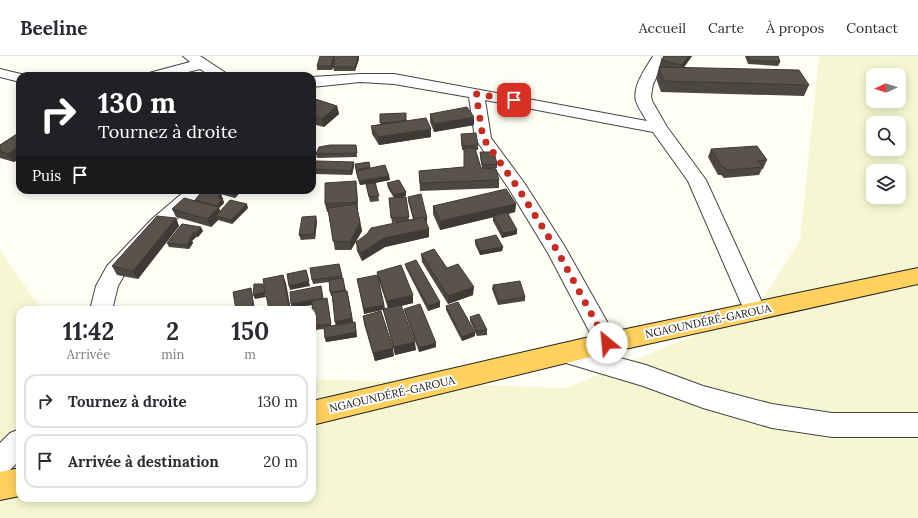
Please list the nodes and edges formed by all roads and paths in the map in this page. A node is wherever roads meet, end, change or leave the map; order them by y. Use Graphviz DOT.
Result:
graph roads {
  1 [pos="660,56"];
  2 [pos="195,60"];
  3 [pos="164,72"];
  4 [pos="214,72"];
  5 [pos="0,73"];
  6 [pos="16,77"];
  7 [pos="316,82"];
  8 [pos="476,94"];
  9 [pos="659,128"];
  10 [pos="193,194"];
  11 [pos="918,276"];
  12 [pos="102,306"];
  13 [pos="755,311"];
  14 [pos="607,343"];
  15 [pos="565,353"];
  16 [pos="316,412"];
  17 [pos="918,425"];
  18 [pos="16,446"];
  19 [pos="0,461"];
  20 [pos="16,483"];
  21 [pos="0,486"];
  1 -- 9 [label="street"];
  2 -- 3 [label="street"];
  2 -- 4 [label="street"];
  5 -- 6 [label="street"];
  7 -- 8 [label="street"];
  8 -- 9 [label="street"];
  8 -- 14 [label="street"];
  9 -- 13 [label="street"];
  10 -- 12 [label="street"];
  11 -- 13 [label="highway, NGAOUNDÉRÉ-GAROUA"];
  13 -- 14 [label="highway, NGAOUNDÉRÉ-GAROUA"];
  14 -- 15 [label="highway, NGAOUNDÉRÉ-GAROUA"];
  15 -- 16 [label="highway, NGAOUNDÉRÉ-GAROUA"];
  15 -- 17 [label="street"];
  18 -- 19 [label="street"];
  20 -- 21 [label="highway"];
}
